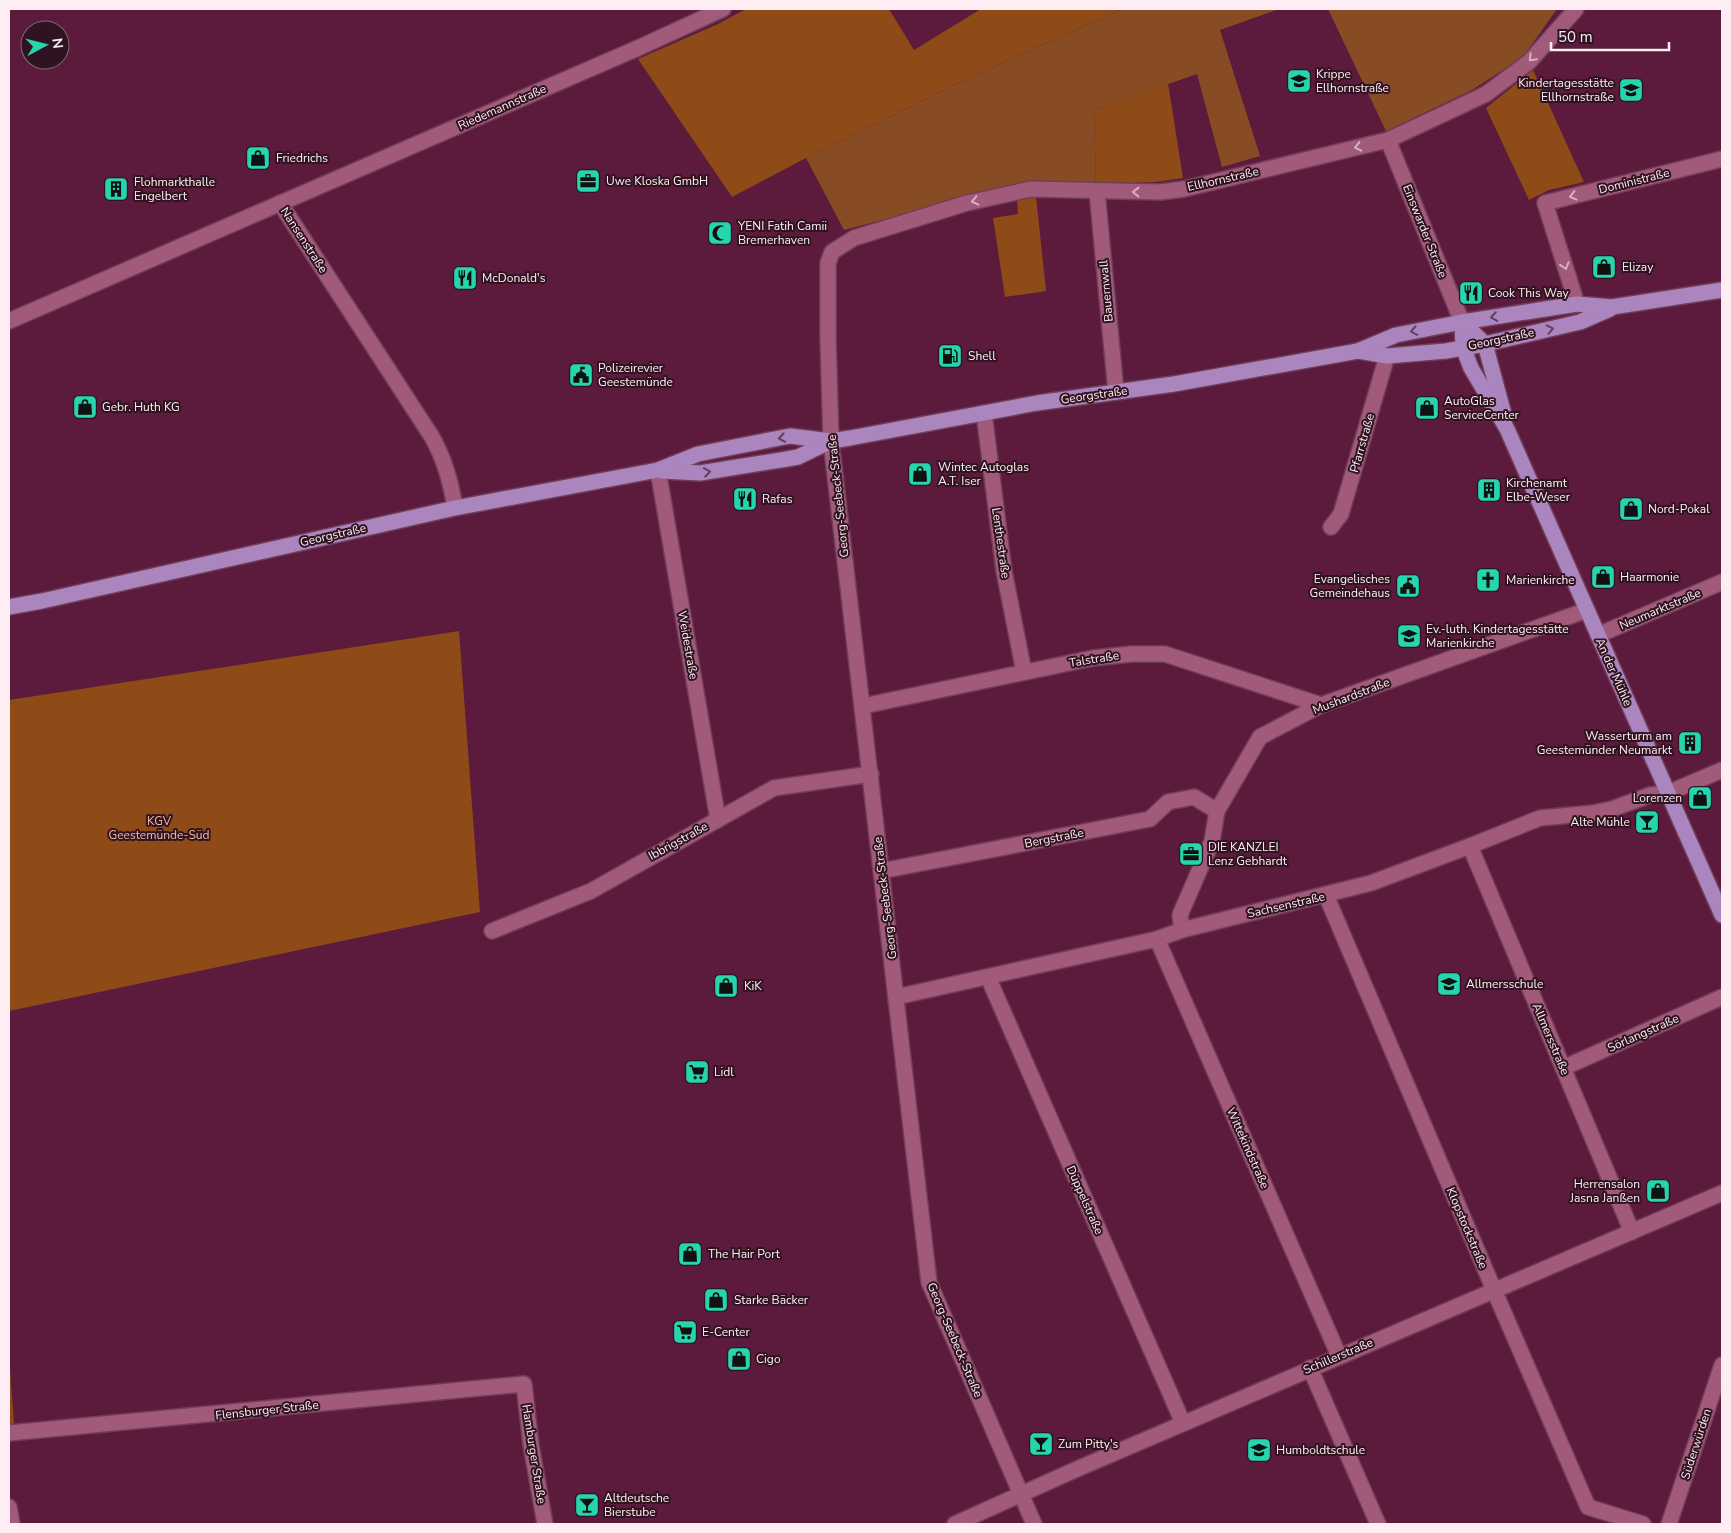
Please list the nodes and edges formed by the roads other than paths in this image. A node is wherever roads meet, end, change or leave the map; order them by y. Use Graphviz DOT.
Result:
graph roads {
  1 [pos="724,9"];
  2 [pos="1576,9"];
  3 [pos="1388,140"];
  4 [pos="1722,159"];
  5 [pos="1097,191"];
  6 [pos="280,203"];
  7 [pos="832,252"];
  8 [pos="1722,290"];
  9 [pos="1577,304"];
  10 [pos="1612,308"];
  11 [pos="9,321"];
  12 [pos="1462,322"];
  13 [pos="1485,344"];
  14 [pos="1464,347"];
  15 [pos="1358,351"];
  16 [pos="1387,356"];
  17 [pos="1116,392"];
  18 [pos="984,413"];
  19 [pos="1507,429"];
  20 [pos="831,441"];
  21 [pos="658,470"];
  22 [pos="455,508"];
  23 [pos="1331,527"];
  24 [pos="1722,582"];
  25 [pos="9,607"];
  26 [pos="1587,610"];
  27 [pos="1598,636"];
  28 [pos="1024,672"];
  29 [pos="862,706"];
  30 [pos="1321,706"];
  31 [pos="1722,770"];
  32 [pos="871,774"];
  33 [pos="1668,793"];
  34 [pos="1217,811"];
  35 [pos="718,820"];
  36 [pos="1470,846"];
  37 [pos="882,871"];
  38 [pos="1326,896"];
  39 [pos="1722,915"];
  40 [pos="1182,930"];
  41 [pos="492,931"];
  42 [pos="1157,939"];
  43 [pos="988,977"];
  44 [pos="896,997"];
  45 [pos="1722,997"];
  46 [pos="1563,1068"];
  47 [pos="1722,1193"];
  48 [pos="1632,1232"];
  49 [pos="1494,1290"];
  50 [pos="1339,1356"];
  51 [pos="1722,1365"];
  52 [pos="1310,1368"];
  53 [pos="524,1384"];
  54 [pos="1183,1423"];
  55 [pos="9,1433"];
  56 [pos="1021,1494"];
  57 [pos="9,1507"];
  58 [pos="12,1524"];
  59 [pos="546,1524"];
  60 [pos="956,1524"];
  61 [pos="1034,1524"];
  62 [pos="1378,1524"];
  63 [pos="1643,1524"];
  64 [pos="1669,1524"];
  1 -- 6 [label="street, Riedemannstraße"];
  2 -- 3 [label="street, Ellhornstraße, one-way"];
  3 -- 5 [label="street, Ellhornstraße, one-way"];
  3 -- 12 [label="street, Einswarder Straße"];
  4 -- 9 [label="street, Doministraße, one-way"];
  5 -- 7 [label="street, Ellhornstraße, one-way"];
  5 -- 17 [label="street, Bauernwall"];
  6 -- 11 [label="street, Nansenstraße"];
  6 -- 22 [label="street, Nansenstraße"];
  7 -- 20 [label="street, Georg-Seebeck-Straße"];
  8 -- 10 [label="main road, Georgstraße"];
  9 -- 10 [label="main road, Georgstraße"];
  9 -- 12 [label="main road, Georgstraße, one-way"];
  13 -- 10 [label="main road, Georgstraße, one-way"];
  12 -- 13 [label="main road"];
  12 -- 14 [label="main road, An der Mühle"];
  12 -- 15 [label="main road, Georgstraße, one-way"];
  13 -- 14 [label="main road, Georgstraße"];
  13 -- 19 [label="main road, An der Mühle"];
  14 -- 16 [label="main road, Georgstraße"];
  14 -- 19 [label="main road, An der Mühle"];
  15 -- 16 [label="main road, Georgstraße"];
  15 -- 17 [label="main road, Georgstraße"];
  16 -- 23 [label="street, Pfarrstraße"];
  17 -- 18 [label="main road, Georgstraße"];
  18 -- 20 [label="main road, Georgstraße"];
  18 -- 28 [label="street, Lenthestraße"];
  19 -- 26 [label="main road, An der Mühle"];
  21 -- 20 [label="main road, Georgstraße, one-way"];
  20 -- 21 [label="main road, Georgstraße, one-way"];
  20 -- 29 [label="street, Georg-Seebeck-Straße"];
  21 -- 22 [label="main road, Georgstraße"];
  21 -- 35 [label="street, Weidestraße"];
  22 -- 25 [label="main road, Georgstraße"];
  24 -- 27 [label="street, Neumarktstraße"];
  26 -- 27 [label="main road, An der Mühle"];
  26 -- 30 [label="street, Mushardstraße"];
  27 -- 33 [label="main road, An der Mühle"];
  28 -- 29 [label="street, Talstraße"];
  28 -- 30 [label="street, Talstraße"];
  29 -- 32 [label="street, Georg-Seebeck-Straße"];
  30 -- 34 [label="street, Mushardstraße"];
  31 -- 33 [label="street, Sachsenstraße"];
  32 -- 35 [label="street, Ibbrigstraße"];
  32 -- 37 [label="street, Georg-Seebeck-Straße"];
  33 -- 36 [label="street, Sachsenstraße"];
  33 -- 39 [label="main road, An der Mühle"];
  34 -- 37 [label="street, Bergstraße"];
  34 -- 40 [label="street, Mushardstraße"];
  35 -- 41 [label="street, Ibbrigstraße"];
  36 -- 38 [label="street, Sachsenstraße"];
  36 -- 46 [label="street, Allmersstraße"];
  37 -- 44 [label="street, Georg-Seebeck-Straße"];
  38 -- 40 [label="street, Sachsenstraße"];
  38 -- 49 [label="street, Klopstockstraße"];
  40 -- 42 [label="street, Sachsenstraße"];
  42 -- 43 [label="street, Sachsenstraße"];
  42 -- 50 [label="street, Wittekindstraße"];
  43 -- 44 [label="street, Sachsenstraße"];
  43 -- 54 [label="street, Düppelstraße"];
  44 -- 56 [label="street, Georg-Seebeck-Straße"];
  45 -- 46 [label="street, Sörlangstraße"];
  46 -- 48 [label="street, Allmersstraße"];
  47 -- 48 [label="street, Schillerstraße"];
  48 -- 49 [label="street, Schillerstraße"];
  49 -- 50 [label="street, Schillerstraße"];
  49 -- 63 [label="street, Klopstockstraße"];
  50 -- 52 [label="street, Schillerstraße"];
  51 -- 64 [label="street, Süderwürden"];
  52 -- 54 [label="street, Schillerstraße"];
  52 -- 62 [label="street"];
  53 -- 55 [label="street, Flensburger Straße"];
  53 -- 59 [label="street, Hamburger Straße"];
  54 -- 56 [label="street, Schillerstraße"];
  56 -- 60 [label="street, Schillerstraße"];
  56 -- 61 [label="street, Georg-Seebeck-Straße"];
  57 -- 58 [label="street"];
}
